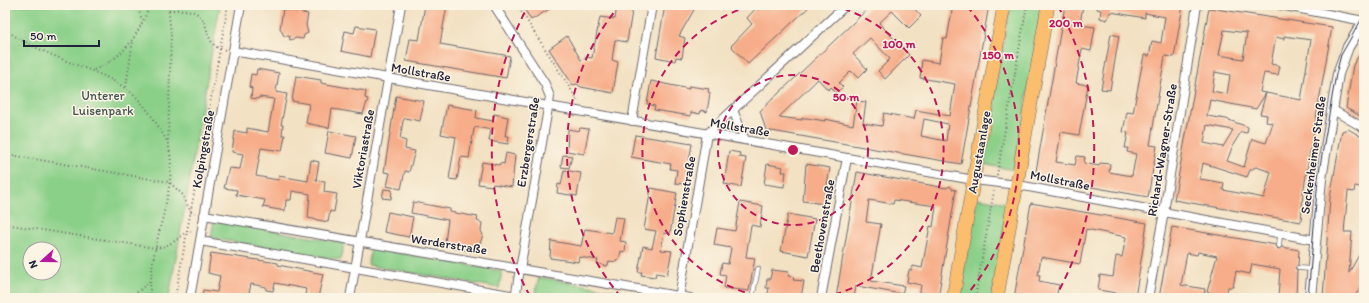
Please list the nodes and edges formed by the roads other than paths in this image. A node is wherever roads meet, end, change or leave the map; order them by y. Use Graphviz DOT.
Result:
graph roads {
  1 [pos="241,5"];
  2 [pos="401,5"];
  3 [pos="494,5"];
  4 [pos="652,5"];
  5 [pos="846,5"];
  6 [pos="1004,5"];
  7 [pos="1048,5"];
  8 [pos="1197,5"];
  9 [pos="1280,5"];
  10 [pos="1364,21"];
  11 [pos="233,51"];
  12 [pos="388,78"];
  13 [pos="548,106"];
  14 [pos="734,110"];
  15 [pos="1333,110"];
  16 [pos="632,121"];
  17 [pos="1364,128"];
  18 [pos="707,134"];
  19 [pos="746,140"];
  20 [pos="847,158"];
  21 [pos="974,180"];
  22 [pos="1018,184"];
  23 [pos="1164,212"];
  24 [pos="204,215"];
  25 [pos="1280,234"];
  26 [pos="1315,240"];
  27 [pos="200,241"];
  28 [pos="360,241"];
  29 [pos="1279,246"];
  30 [pos="520,267"];
  31 [pos="355,268"];
  32 [pos="1298,268"];
  33 [pos="758,269"];
  34 [pos="1312,270"];
  35 [pos="515,297"];
  36 [pos="679,297"];
  37 [pos="190,298"];
  38 [pos="350,298"];
  39 [pos="527,298"];
  40 [pos="690,298"];
  41 [pos="752,298"];
  42 [pos="821,298"];
  43 [pos="953,298"];
  44 [pos="997,298"];
  45 [pos="1148,298"];
  46 [pos="1310,298"];
  1 -- 11 [label="street, Kolpingstraße"];
  2 -- 12 [label="street, Viktoriastraße"];
  3 -- 13 [label="street, Erzbergerstraße"];
  4 -- 16 [label="street"];
  5 -- 14 [label="street"];
  6 -- 21 [label="main road, Augustaanlage"];
  7 -- 22 [label="main road"];
  8 -- 23 [label="street, Richard-Wagner-Straße"];
  9 -- 10 [label="street"];
  10 -- 15 [label="street, Seckenheimer Straße"];
  11 -- 12 [label="street, Mollstraße"];
  11 -- 24 [label="street, Kolpingstraße"];
  12 -- 13 [label="street, Mollstraße"];
  12 -- 28 [label="street, Viktoriastraße"];
  13 -- 16 [label="street, Mollstraße"];
  13 -- 30 [label="street, Erzbergerstraße"];
  14 -- 18 [label="street"];
  14 -- 19 [label="street"];
  15 -- 17 [label="street"];
  15 -- 26 [label="street, Seckenheimer Straße"];
  16 -- 18 [label="street, Mollstraße"];
  18 -- 19 [label="street, Mollstraße"];
  18 -- 36 [label="street, Sophienstraße"];
  19 -- 20 [label="street, Mollstraße"];
  20 -- 21 [label="street, Mollstraße"];
  20 -- 42 [label="street, Beethovenstraße"];
  21 -- 22 [label="street, Mollstraße"];
  21 -- 43 [label="main road, Augustaanlage"];
  22 -- 23 [label="street, Mollstraße"];
  22 -- 44 [label="main road"];
  23 -- 25 [label="street, Mollstraße"];
  23 -- 45 [label="street, Richard-Wagner-Straße"];
  24 -- 27 [label="street, Kolpingstraße"];
  24 -- 28 [label="street, Werderstraße"];
  25 -- 26 [label="street, Mollstraße"];
  25 -- 29 [label="lane"];
  26 -- 34 [label="street, Seckenheimer Straße"];
  27 -- 31 [label="street"];
  27 -- 37 [label="street, Kolpingstraße"];
  28 -- 30 [label="street, Werderstraße"];
  28 -- 31 [label="street, Viktoriastraße"];
  30 -- 35 [label="street, Erzbergerstraße"];
  30 -- 36 [label="street, Werderstraße"];
  31 -- 35 [label="street"];
  31 -- 38 [label="street, Viktoriastraße"];
  32 -- 34 [label="lane"];
  33 -- 41 [label="lane"];
  34 -- 46 [label="street, Seckenheimer Straße"];
  35 -- 39 [label="street"];
  36 -- 40 [label="street, Werderstraße"];
}
